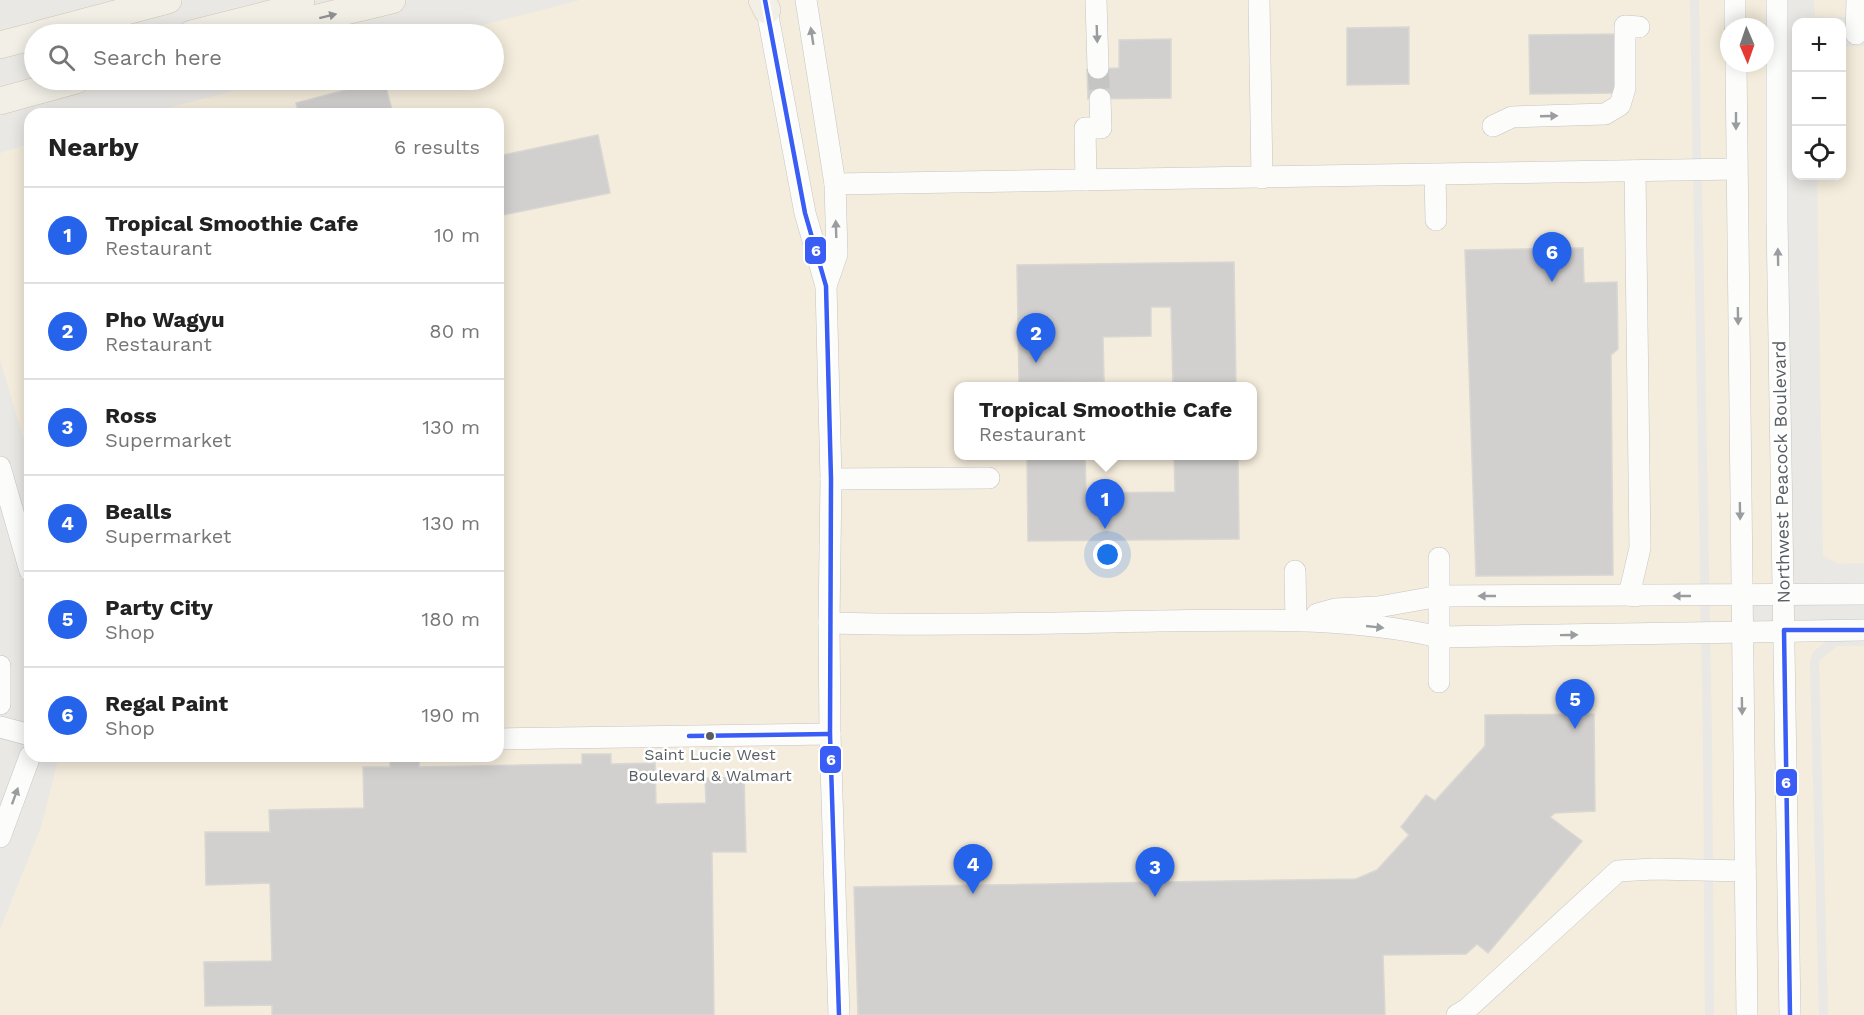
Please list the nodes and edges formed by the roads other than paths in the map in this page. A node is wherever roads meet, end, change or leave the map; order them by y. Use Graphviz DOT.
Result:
graph roads {
  1 [pos="168,0"];
  2 [pos="301,0"];
  3 [pos="392,0"];
  4 [pos="806,0"];
  5 [pos="1096,0"];
  6 [pos="1259,0"];
  7 [pos="1735,0"];
  8 [pos="1777,0"];
  9 [pos="765,3"];
  10 [pos="1860,3"];
  11 [pos="1735,18"];
  12 [pos="78,24"];
  13 [pos="231,24"];
  14 [pos="292,24"];
  15 [pos="1639,27"];
  16 [pos="1854,34"];
  17 [pos="1786,36"];
  18 [pos="24,39"];
  19 [pos="0,45"];
  20 [pos="1098,68"];
  21 [pos="1736,72"];
  22 [pos="25,90"];
  23 [pos="40,90"];
  24 [pos="7,99"];
  25 [pos="1100,99"];
  26 [pos="1492,126"];
  27 [pos="1736,169"];
  28 [pos="1635,171"];
  29 [pos="1435,175"];
  30 [pos="1262,178"];
  31 [pos="1086,180"];
  32 [pos="835,184"];
  33 [pos="1436,220"];
  34 [pos="826,286"];
  35 [pos="0,467"];
  36 [pos="989,478"];
  37 [pos="831,479"];
  38 [pos="24,550"];
  39 [pos="1439,558"];
  40 [pos="1295,571"];
  41 [pos="1864,594"];
  42 [pos="1632,595"];
  43 [pos="1783,595"];
  44 [pos="1440,596"];
  45 [pos="1741,596"];
  46 [pos="1296,619"];
  47 [pos="829,623"];
  48 [pos="1784,630"];
  49 [pos="1864,630"];
  50 [pos="1741,631"];
  51 [pos="1439,637"];
  52 [pos="0,666"];
  53 [pos="1439,682"];
  54 [pos="0,704"];
  55 [pos="0,728"];
  56 [pos="24,734"];
  57 [pos="831,734"];
  58 [pos="504,738"];
  59 [pos="28,762"];
  60 [pos="0,837"];
  61 [pos="1745,871"];
  62 [pos="839,1015"];
  63 [pos="1457,1015"];
  64 [pos="1747,1015"];
  65 [pos="1790,1015"];
  1 -- 12 [label="main road"];
  2 -- 13 [label="main road"];
  14 -- 3 [label="main road, one-way"];
  32 -- 4 [label="street, one-way"];
  5 -- 20 [label="street, one-way"];
  6 -- 30 [label="street"];
  7 -- 11 [label="street"];
  8 -- 17 [label="street, Northwest Peacock Boulevard"];
  9 -- 34 [label="street"];
  10 -- 16 [label="street"];
  26 -- 15 [label="street, one-way"];
  43 -- 17 [label="street, Northwest Peacock Boulevard, one-way"];
  18 -- 19 [label="main road"];
  21 -- 27 [label="street, one-way"];
  22 -- 24 [label="main road"];
  23 -- 24 [label="main road"];
  25 -- 31 [label="street"];
  27 -- 28 [label="street"];
  27 -- 45 [label="street, one-way"];
  28 -- 29 [label="street"];
  28 -- 42 [label="street"];
  29 -- 30 [label="street"];
  29 -- 33 [label="street"];
  30 -- 31 [label="street"];
  31 -- 32 [label="street"];
  34 -- 32 [label="street, one-way"];
  34 -- 37 [label="street"];
  35 -- 38 [label="street"];
  36 -- 37 [label="street"];
  37 -- 47 [label="street"];
  39 -- 44 [label="street"];
  40 -- 46 [label="street"];
  41 -- 43 [label="street"];
  42 -- 44 [label="street, one-way"];
  45 -- 42 [label="street, one-way"];
  43 -- 45 [label="street"];
  43 -- 48 [label="street, Northwest Peacock Boulevard"];
  44 -- 46 [label="street"];
  44 -- 51 [label="street"];
  45 -- 50 [label="street"];
  46 -- 47 [label="street"];
  46 -- 51 [label="street, one-way"];
  47 -- 57 [label="street"];
  48 -- 49 [label="street"];
  48 -- 50 [label="street"];
  48 -- 65 [label="street, Northwest Peacock Boulevard"];
  51 -- 50 [label="street, one-way"];
  50 -- 61 [label="street, one-way"];
  51 -- 53 [label="street"];
  52 -- 54 [label="street"];
  55 -- 56 [label="street"];
  57 -- 58 [label="street"];
  57 -- 62 [label="street"];
  60 -- 59 [label="street, one-way"];
  61 -- 63 [label="street"];
  61 -- 64 [label="street"];
}
